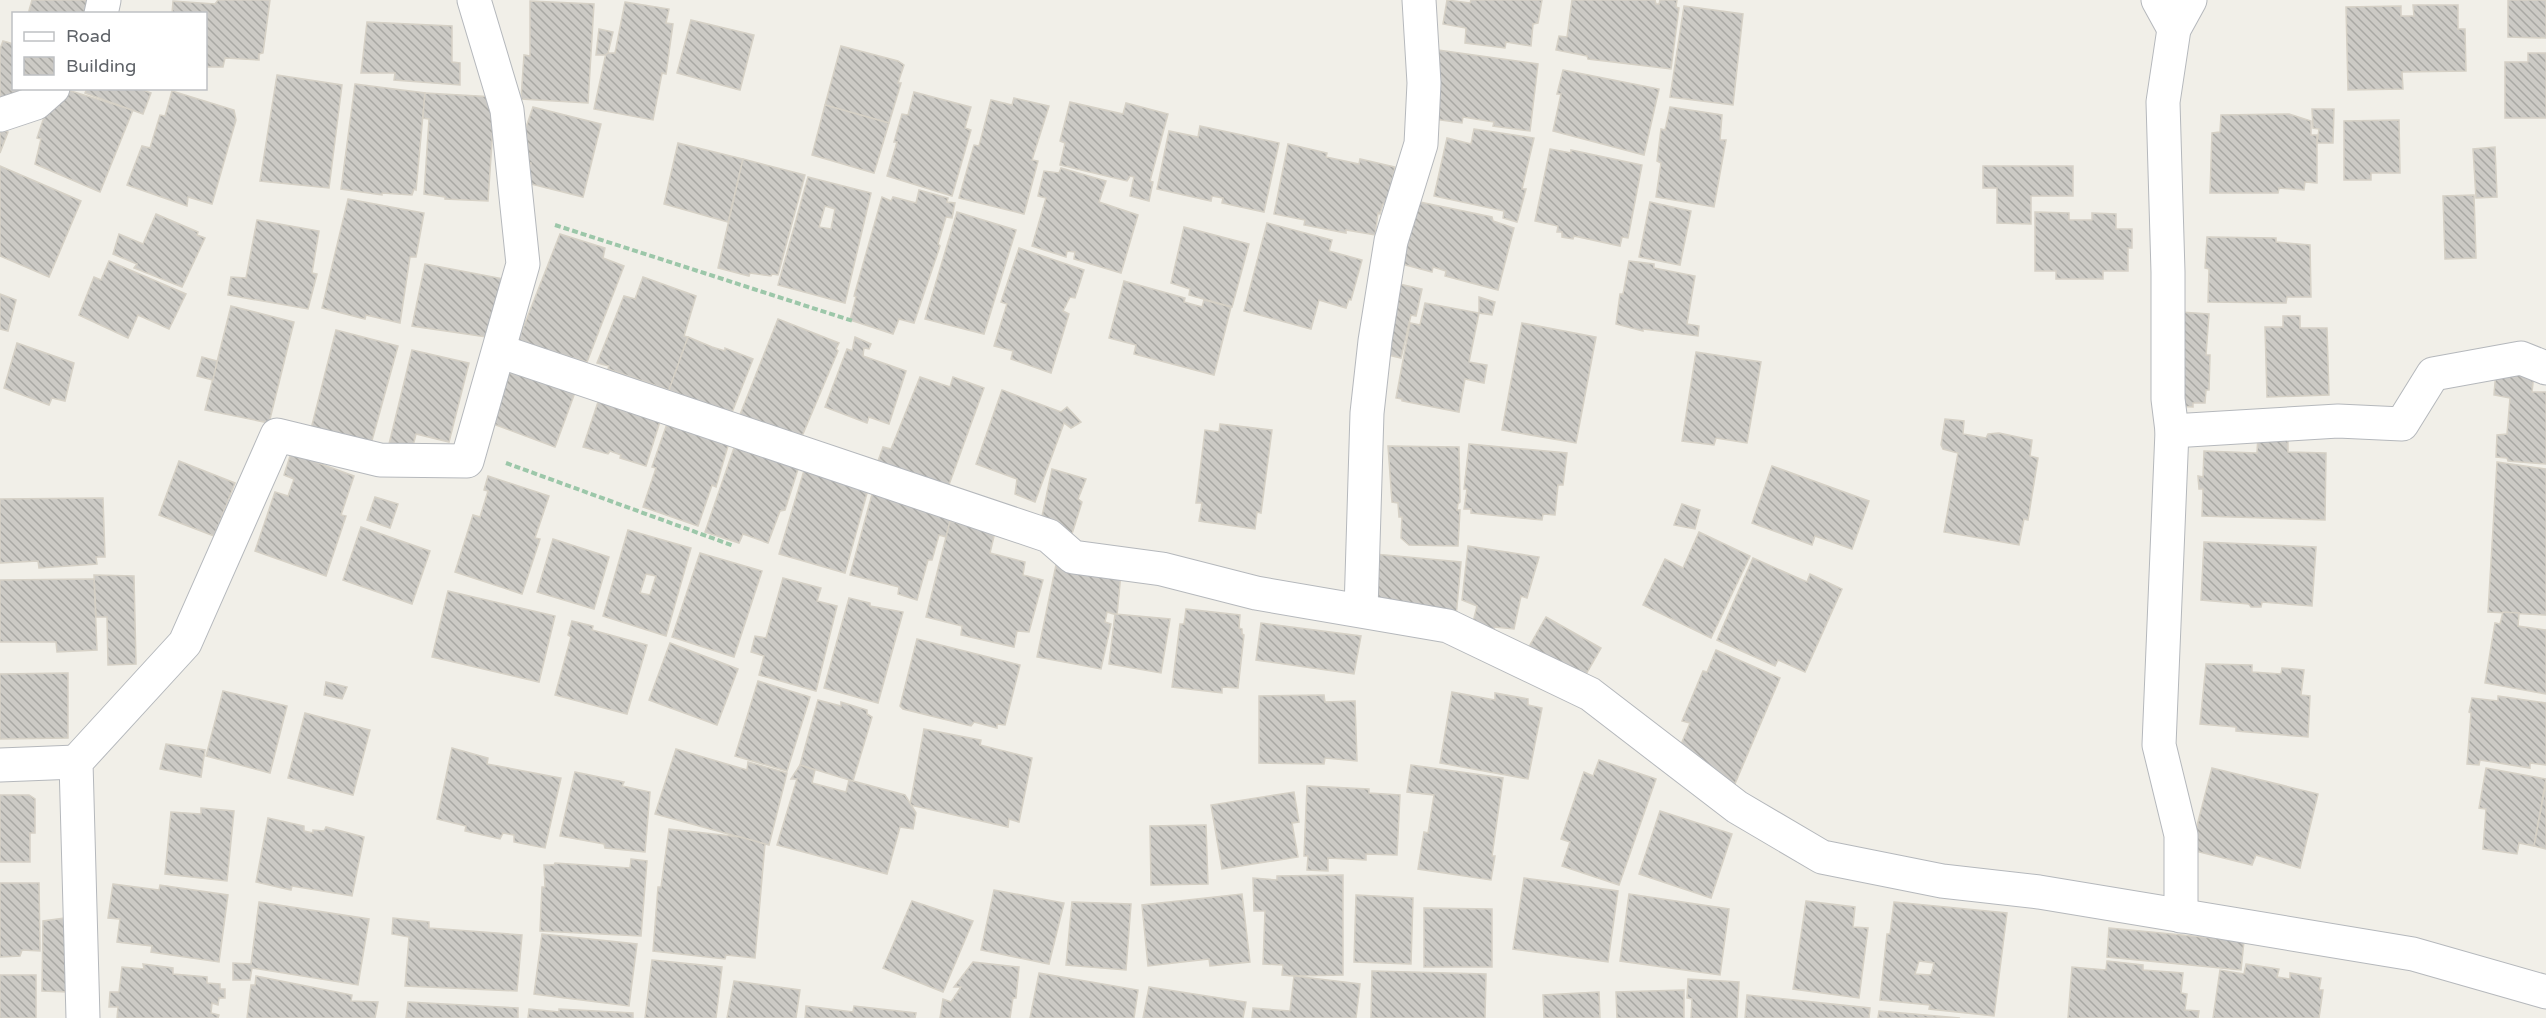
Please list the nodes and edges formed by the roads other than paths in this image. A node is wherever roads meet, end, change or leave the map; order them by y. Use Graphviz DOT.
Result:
graph roads {
  1 [pos="474,0"];
  2 [pos="1419,0"];
  3 [pos="2158,0"];
  4 [pos="2190,0"];
  5 [pos="2174,29"];
  6 [pos="51,90"];
  7 [pos="0,115"];
  8 [pos="500,351"];
  9 [pos="2546,368"];
  10 [pos="2172,431"];
  11 [pos="1360,610"];
  12 [pos="76,762"];
  13 [pos="0,765"];
  14 [pos="2181,916"];
  15 [pos="2546,992"];
  16 [pos="83,1018"];
  1 -- 8 [label="street"];
  2 -- 11 [label="street"];
  3 -- 5 [label="street"];
  4 -- 5 [label="street"];
  5 -- 10 [label="street"];
  6 -- 7 [label="street"];
  8 -- 11 [label="street"];
  8 -- 12 [label="street"];
  9 -- 10 [label="street"];
  10 -- 14 [label="street"];
  11 -- 14 [label="street"];
  12 -- 13 [label="street"];
  12 -- 16 [label="street"];
  14 -- 15 [label="street"];
}
